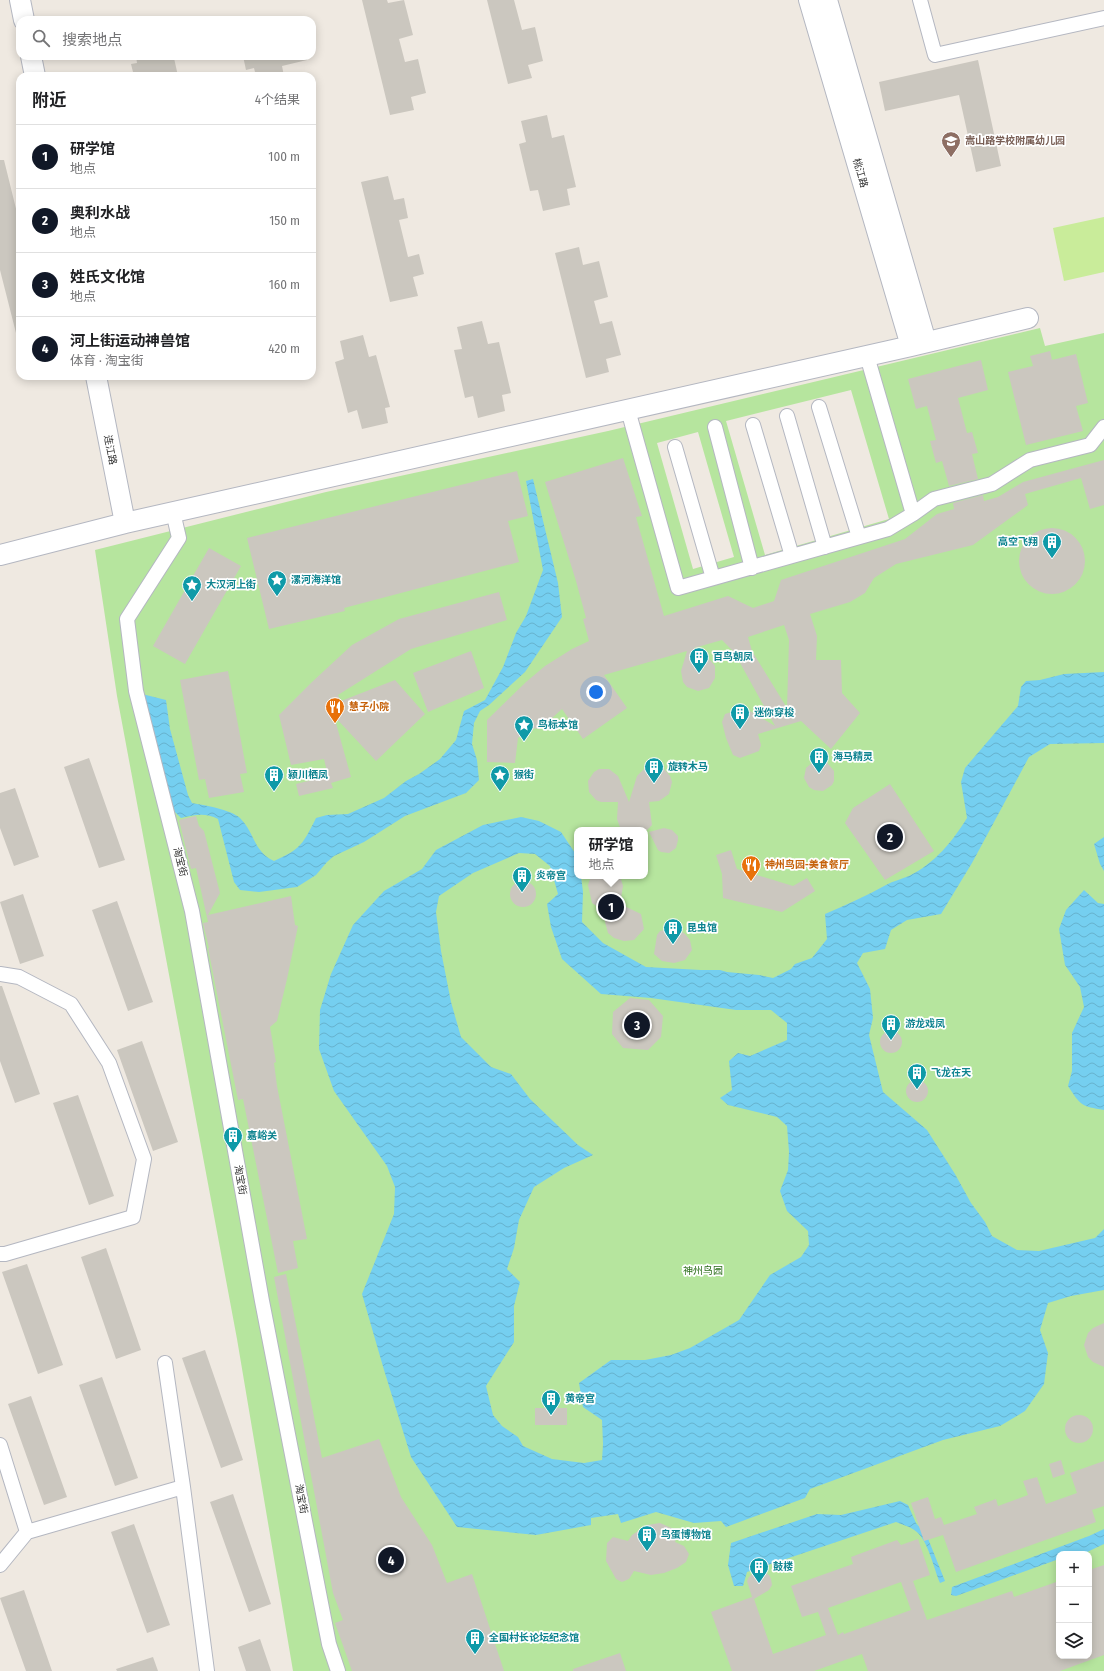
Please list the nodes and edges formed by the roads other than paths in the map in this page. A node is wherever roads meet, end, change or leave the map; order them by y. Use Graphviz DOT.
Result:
graph roads {
  1 [pos="20,0"];
  2 [pos="809,0"];
  3 [pos="827,0"];
  4 [pos="920,0"];
  5 [pos="23,16"];
  6 [pos="1104,18"];
  7 [pos="32,60"];
  8 [pos="34,72"];
  9 [pos="1028,318"];
  10 [pos="919,344"];
  11 [pos="868,356"];
  12 [pos="97,380"];
  13 [pos="819,407"];
  14 [pos="628,410"];
  15 [pos="787,416"];
  16 [pos="753,425"];
  17 [pos="715,427"];
  18 [pos="1104,427"];
  19 [pos="675,447"];
  20 [pos="173,512"];
  21 [pos="913,514"];
  22 [pos="125,523"];
  23 [pos="859,537"];
  24 [pos="825,547"];
  25 [pos="0,555"];
  26 [pos="792,556"];
  27 [pos="752,568"];
  28 [pos="713,578"];
  29 [pos="0,974"];
  30 [pos="0,1254"];
  31 [pos="165,1363"];
  32 [pos="0,1445"];
  33 [pos="183,1487"];
  34 [pos="27,1532"];
  35 [pos="0,1565"];
  36 [pos="207,1671"];
  37 [pos="338,1671"];
  1 -- 5 [label="street"];
  2 -- 10 [label="street, 桃江路"];
  3 -- 10 [label="street, 桃江路"];
  4 -- 6 [label="street"];
  7 -- 8 [label="street"];
  9 -- 10 [label="street"];
  10 -- 11 [label="street"];
  11 -- 14 [label="street"];
  11 -- 21 [label="street"];
  12 -- 22 [label="street, 连江路"];
  13 -- 23 [label="street"];
  14 -- 20 [label="street"];
  14 -- 28 [label="street"];
  15 -- 24 [label="street"];
  16 -- 26 [label="street"];
  17 -- 27 [label="street"];
  18 -- 21 [label="street"];
  19 -- 28 [label="street"];
  20 -- 22 [label="street"];
  20 -- 37 [label="street, 淘宝街"];
  21 -- 23 [label="street"];
  22 -- 25 [label="street"];
  23 -- 24 [label="street"];
  24 -- 26 [label="street"];
  26 -- 27 [label="street"];
  27 -- 28 [label="street"];
  29 -- 30 [label="street"];
  31 -- 33 [label="street"];
  32 -- 34 [label="street"];
  33 -- 34 [label="street"];
  33 -- 36 [label="street"];
  34 -- 35 [label="street"];
}
